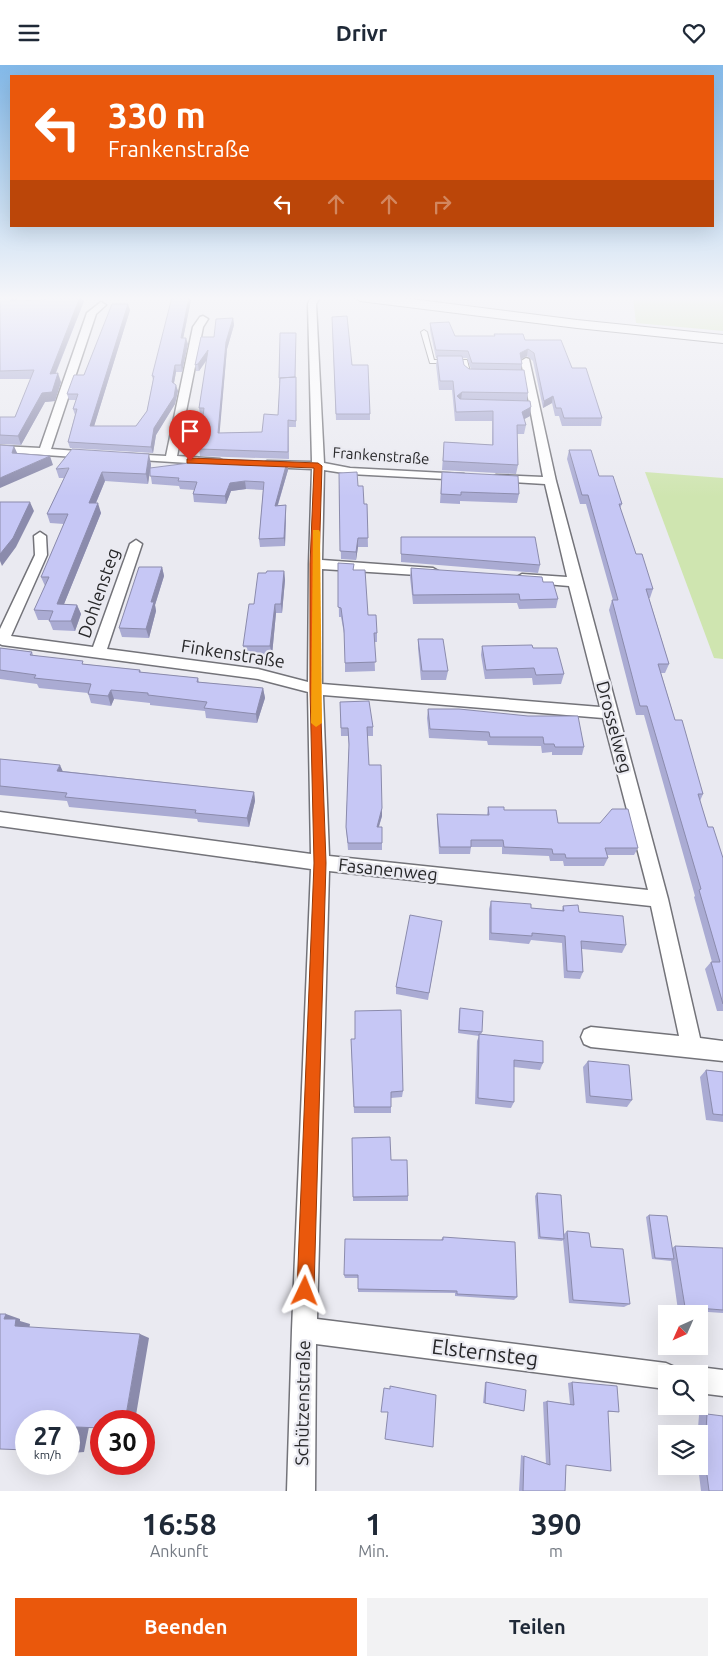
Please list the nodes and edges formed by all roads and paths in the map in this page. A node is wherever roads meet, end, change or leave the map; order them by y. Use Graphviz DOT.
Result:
graph roads {
  1 [pos="75,364"];
  2 [pos="191,364"];
  3 [pos="314,364"];
  4 [pos="466,364"];
  5 [pos="526,364"];
  6 [pos="477,374"];
  7 [pos="0,449"];
  8 [pos="44,452"];
  9 [pos="171,460"];
  10 [pos="230,462"];
  11 [pos="259,463"];
  12 [pos="318,466"];
  13 [pos="550,481"];
  14 [pos="40,536"];
  15 [pos="136,545"];
  16 [pos="315,564"];
  17 [pos="450,573"];
  18 [pos="507,577"];
  19 [pos="575,582"];
  20 [pos="1,640"];
  21 [pos="98,654"];
  22 [pos="315,689"];
  23 [pos="611,713"];
  24 [pos="0,819"];
  25 [pos="320,863"];
  26 [pos="659,899"];
  27 [pos="591,1037"];
  28 [pos="692,1048"];
  29 [pos="723,1051"];
  30 [pos="304,1330"];
  31 [pos="658,1375"];
  32 [pos="708,1381"];
  33 [pos="723,1383"];
  34 [pos="301,1491"];
  1 -- 8 [label="street"];
  2 -- 9 [label="street"];
  3 -- 12 [label="street, Schützenstraße"];
  4 -- 6 [label="lane"];
  5 -- 13 [label="street, Drosselweg"];
  7 -- 8 [label="street"];
  8 -- 9 [label="street"];
  9 -- 10 [label="street"];
  11 -- 12 [label="street, Frankenstraße"];
  12 -- 13 [label="street, Frankenstraße"];
  12 -- 16 [label="street, Schützenstraße"];
  13 -- 19 [label="street, Drosselweg"];
  14 -- 20 [label="street"];
  15 -- 21 [label="street, Dohlensteg"];
  16 -- 17 [label="street"];
  16 -- 22 [label="street, Schützenstraße"];
  18 -- 19 [label="street"];
  19 -- 23 [label="street, Drosselweg"];
  20 -- 21 [label="street, Finkenstraße"];
  21 -- 22 [label="street, Finkenstraße"];
  22 -- 23 [label="street, Finkenstraße"];
  22 -- 25 [label="street, Schützenstraße"];
  23 -- 26 [label="street, Drosselweg"];
  24 -- 25 [label="street, Fasanenweg"];
  25 -- 26 [label="street, Fasanenweg"];
  25 -- 30 [label="street, Schützenstraße"];
  26 -- 28 [label="street, Drosselweg"];
  27 -- 28 [label="street"];
  28 -- 29 [label="street"];
  30 -- 31 [label="street, Elsternsteg"];
  30 -- 34 [label="street, Schützenstraße"];
  32 -- 33 [label="street"];
}
